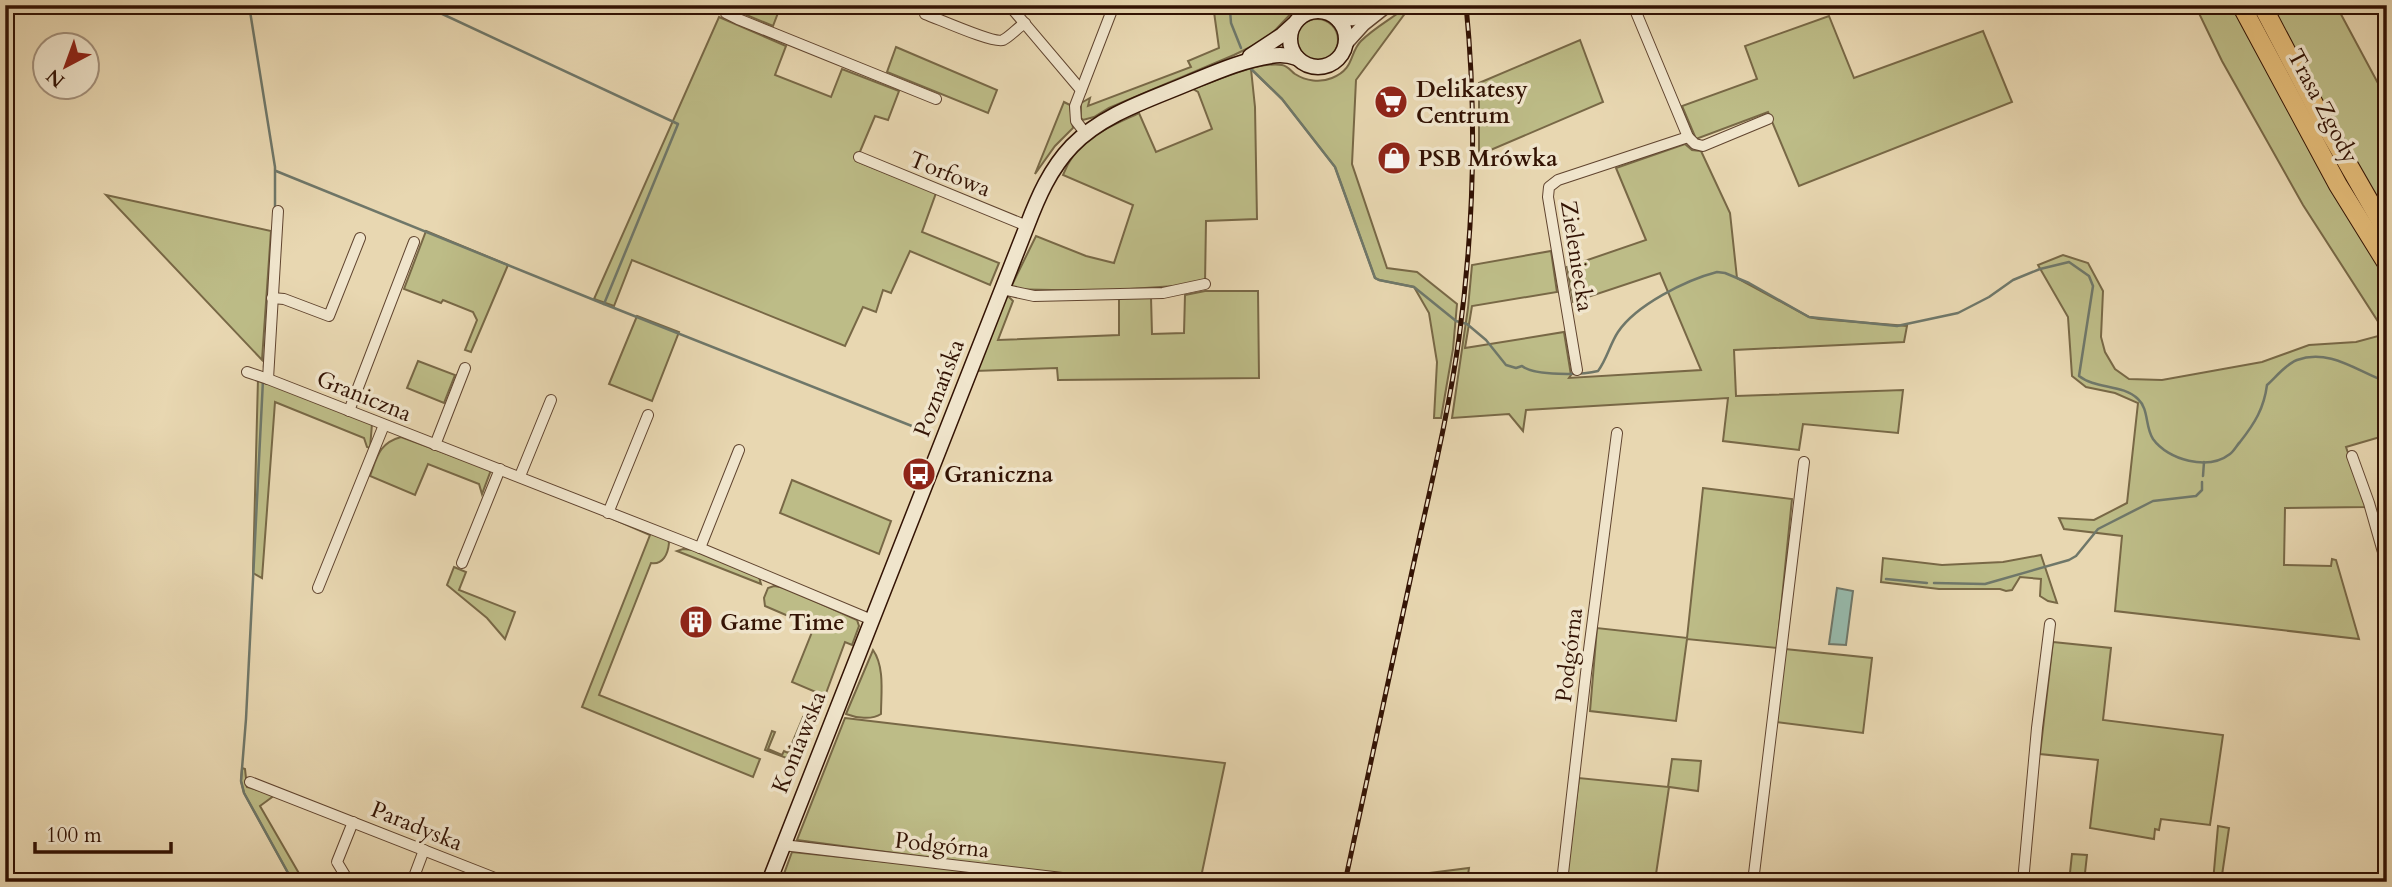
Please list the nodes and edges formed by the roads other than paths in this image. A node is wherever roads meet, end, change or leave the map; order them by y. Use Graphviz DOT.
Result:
graph roads {
  1 [pos="1009,5"];
  2 [pos="1114,5"];
  3 [pos="1633,5"];
  4 [pos="2241,5"];
  5 [pos="2262,5"];
  6 [pos="728,9"];
  7 [pos="1306,13"];
  8 [pos="925,14"];
  9 [pos="1334,15"];
  10 [pos="1025,23"];
  11 [pos="1345,45"];
  12 [pos="1297,58"];
  13 [pos="1233,65"];
  14 [pos="1081,90"];
  15 [pos="936,99"];
  16 [pos="1768,118"];
  17 [pos="1086,134"];
  18 [pos="1688,137"];
  19 [pos="859,158"];
  20 [pos="278,211"];
  21 [pos="1027,226"];
  22 [pos="2387,232"];
  23 [pos="360,238"];
  24 [pos="414,242"];
  25 [pos="2387,264"];
  26 [pos="1205,284"];
  27 [pos="1002,289"];
  28 [pos="272,298"];
  29 [pos="465,368"];
  30 [pos="1577,370"];
  31 [pos="247,372"];
  32 [pos="268,379"];
  33 [pos="551,400"];
  34 [pos="349,411"];
  35 [pos="648,415"];
  36 [pos="384,425"];
  37 [pos="1617,433"];
  38 [pos="435,444"];
  39 [pos="739,450"];
  40 [pos="2352,457"];
  41 [pos="1804,462"];
  42 [pos="499,469"];
  43 [pos="520,476"];
  44 [pos="608,513"];
  45 [pos="701,548"];
  46 [pos="462,563"];
  47 [pos="2387,566"];
  48 [pos="318,588"];
  49 [pos="872,620"];
  50 [pos="2050,624"];
  51 [pos="250,782"];
  52 [pos="353,822"];
  53 [pos="783,845"];
  54 [pos="424,849"];
  55 [pos="346,877"];
  56 [pos="412,882"];
  57 [pos="505,882"];
  58 [pos="769,882"];
  59 [pos="1096,882"];
  60 [pos="1562,882"];
  61 [pos="1753,882"];
  62 [pos="2023,882"];
  1 -- 10 [label="street"];
  2 -- 14 [label="street"];
  3 -- 18 [label="street"];
  4 -- 25 [label="highway, Trasa Zgody"];
  5 -- 22 [label="highway, Trasa Zgody"];
  6 -- 15 [label="street"];
  7 -- 9 [label="main road"];
  7 -- 12 [label="main road"];
  7 -- 13 [label="main road, Poznańska"];
  8 -- 10 [label="street"];
  9 -- 11 [label="main road"];
  9 -- 11 [label="street"];
  10 -- 14 [label="street"];
  11 -- 12 [label="main road"];
  12 -- 13 [label="main road, Poznańska"];
  13 -- 17 [label="main road, Poznańska"];
  14 -- 17 [label="street"];
  16 -- 18 [label="street"];
  17 -- 21 [label="main road, Poznańska"];
  18 -- 30 [label="street, Zieleniecka"];
  19 -- 21 [label="street, Torfowa"];
  20 -- 28 [label="street"];
  21 -- 27 [label="main road, Poznańska"];
  23 -- 28 [label="street"];
  24 -- 34 [label="street"];
  26 -- 27 [label="street"];
  27 -- 49 [label="main road, Poznańska"];
  28 -- 32 [label="street"];
  29 -- 38 [label="street"];
  31 -- 32 [label="street, Graniczna"];
  32 -- 34 [label="street, Graniczna"];
  33 -- 43 [label="street"];
  34 -- 36 [label="street, Graniczna"];
  35 -- 44 [label="street"];
  36 -- 38 [label="street, Graniczna"];
  36 -- 48 [label="street"];
  37 -- 60 [label="street, Podgórna"];
  38 -- 42 [label="street, Graniczna"];
  39 -- 45 [label="street"];
  40 -- 47 [label="street"];
  41 -- 61 [label="street"];
  42 -- 43 [label="street, Graniczna"];
  42 -- 46 [label="street"];
  43 -- 44 [label="street, Graniczna"];
  44 -- 45 [label="street, Graniczna"];
  45 -- 49 [label="street, Graniczna"];
  49 -- 53 [label="main road, Koniawska"];
  50 -- 62 [label="street"];
  51 -- 52 [label="street, Paradyska"];
  52 -- 54 [label="street, Paradyska"];
  52 -- 55 [label="street, Paradyska"];
  53 -- 58 [label="main road, Koniawska"];
  53 -- 59 [label="street, Podgórna"];
  54 -- 56 [label="street"];
  54 -- 57 [label="street, Paradyska"];
}
